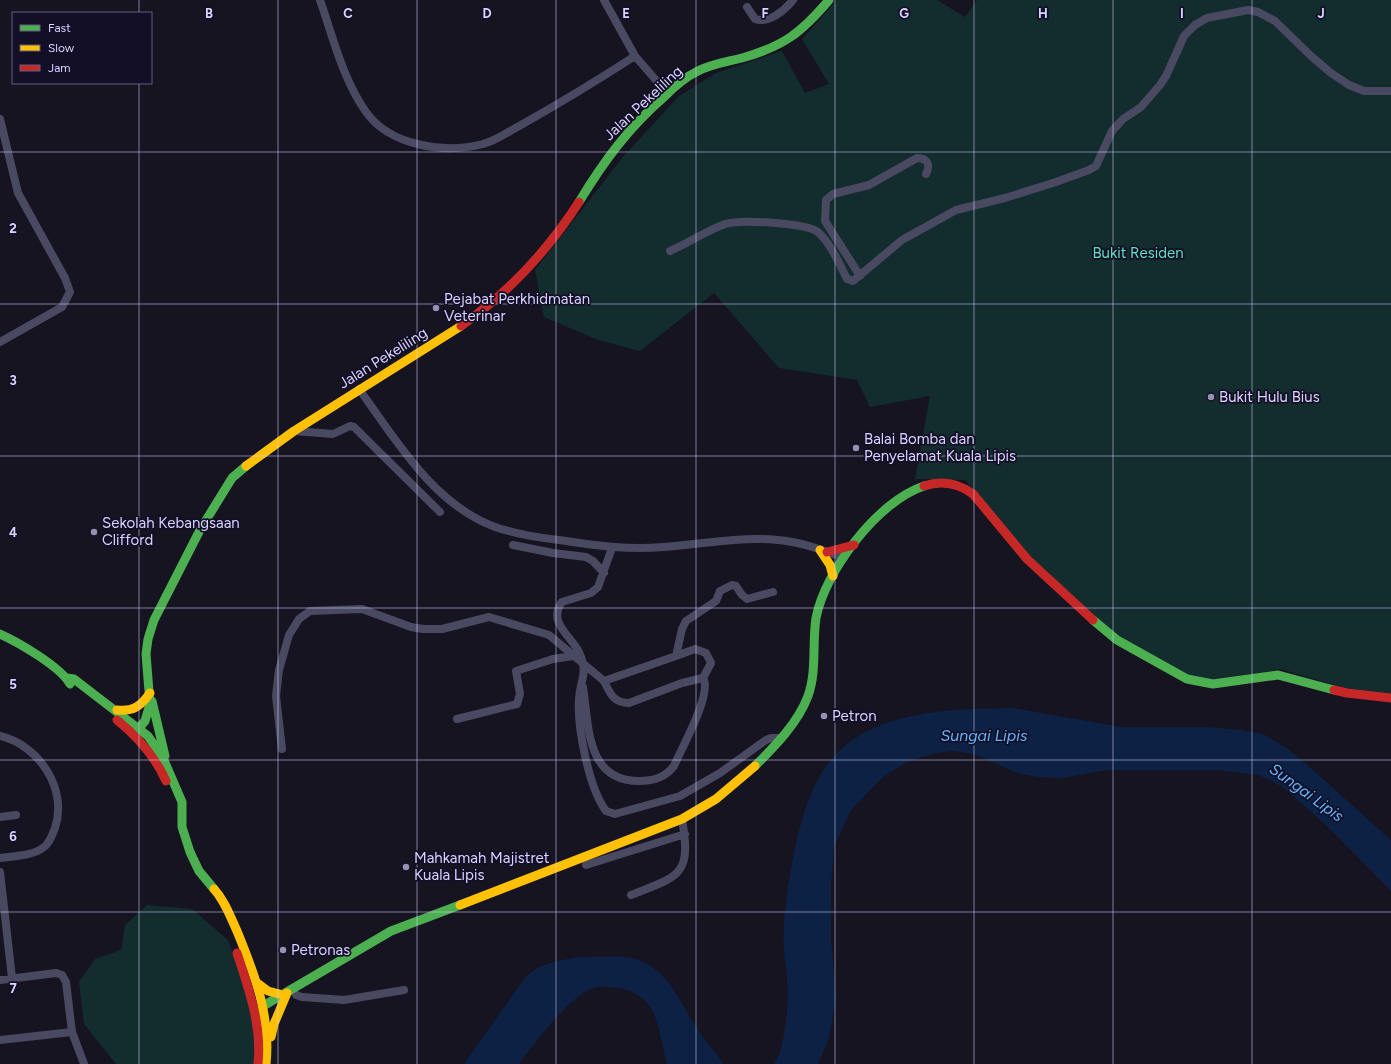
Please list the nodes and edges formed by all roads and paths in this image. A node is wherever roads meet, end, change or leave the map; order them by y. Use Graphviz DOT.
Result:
graph roads {
  1 [pos="320,0"];
  2 [pos="604,0"];
  3 [pos="793,0"];
  4 [pos="829,0"];
  5 [pos="747,7"];
  6 [pos="635,56"];
  7 [pos="1391,91"];
  8 [pos="668,94"];
  9 [pos="0,119"];
  10 [pos="926,174"];
  11 [pos="670,251"];
  12 [pos="860,276"];
  13 [pos="0,342"];
  14 [pos="359,389"];
  15 [pos="294,431"];
  16 [pos="440,512"];
  17 [pos="513,545"];
  18 [pos="854,545"];
  19 [pos="612,548"];
  20 [pos="824,551"];
  21 [pos="844,558"];
  22 [pos="604,573"];
  23 [pos="833,576"];
  24 [pos="773,592"];
  25 [pos="0,634"];
  26 [pos="573,656"];
  27 [pos="676,656"];
  28 [pos="585,665"];
  29 [pos="67,678"];
  30 [pos="703,678"];
  31 [pos="604,681"];
  32 [pos="582,682"];
  33 [pos="151,697"];
  34 [pos="1391,698"];
  35 [pos="116,710"];
  36 [pos="457,719"];
  37 [pos="123,724"];
  38 [pos="139,728"];
  39 [pos="0,736"];
  40 [pos="780,738"];
  41 [pos="141,743"];
  42 [pos="282,749"];
  43 [pos="168,767"];
  44 [pos="180,810"];
  45 [pos="16,816"];
  46 [pos="0,817"];
  47 [pos="682,819"];
  48 [pos="685,834"];
  49 [pos="0,858"];
  50 [pos="586,865"];
  51 [pos="0,872"];
  52 [pos="218,894"];
  53 [pos="631,895"];
  54 [pos="2,921"];
  55 [pos="12,978"];
  56 [pos="0,980"];
  57 [pos="256,982"];
  58 [pos="404,990"];
  59 [pos="288,992"];
  60 [pos="250,994"];
  61 [pos="263,1006"];
  62 [pos="257,1026"];
  63 [pos="72,1032"];
  64 [pos="0,1040"];
  65 [pos="268,1054"];
  66 [pos="84,1064"];
  67 [pos="258,1064"];
  68 [pos="266,1064"];
  1 -- 6 [label="street"];
  2 -- 6 [label="street"];
  3 -- 5 [label="street"];
  4 -- 8 [label="street, Jalan Pekeliling"];
  6 -- 8 [label="street"];
  7 -- 12 [label="street"];
  8 -- 14 [label="street, Jalan Pekeliling"];
  9 -- 13 [label="street"];
  10 -- 12 [label="street"];
  11 -- 12 [label="street"];
  14 -- 15 [label="street, Jalan Pekeliling"];
  14 -- 19 [label="street"];
  15 -- 16 [label="street"];
  15 -- 33 [label="street, Jalan Pekeliling"];
  17 -- 22 [label="street"];
  18 -- 20 [label="street"];
  18 -- 21 [label="street"];
  18 -- 34 [label="street"];
  19 -- 20 [label="street"];
  19 -- 22 [label="street"];
  20 -- 21 [label="street"];
  20 -- 23 [label="street"];
  21 -- 23 [label="street"];
  22 -- 28 [label="street"];
  23 -- 40 [label="street"];
  24 -- 27 [label="street"];
  25 -- 29 [label="street"];
  26 -- 28 [label="street"];
  26 -- 36 [label="street"];
  26 -- 42 [label="street"];
  27 -- 30 [label="street"];
  27 -- 31 [label="street"];
  28 -- 31 [label="street"];
  28 -- 32 [label="street"];
  29 -- 35 [label="street"];
  29 -- 37 [label="street"];
  30 -- 31 [label="street"];
  30 -- 32 [label="street"];
  32 -- 40 [label="street"];
  33 -- 35 [label="street"];
  33 -- 38 [label="street, Jalan Pekeliling"];
  33 -- 43 [label="street"];
  35 -- 38 [label="street"];
  37 -- 38 [label="street"];
  37 -- 41 [label="street"];
  38 -- 41 [label="street"];
  38 -- 43 [label="street"];
  39 -- 49 [label="street"];
  40 -- 47 [label="street"];
  41 -- 44 [label="street"];
  43 -- 44 [label="street"];
  44 -- 52 [label="street"];
  45 -- 46 [label="street"];
  47 -- 48 [label="street"];
  47 -- 59 [label="street"];
  48 -- 50 [label="street"];
  48 -- 53 [label="street"];
  51 -- 54 [label="street"];
  52 -- 57 [label="street"];
  52 -- 60 [label="street"];
  54 -- 55 [label="street"];
  55 -- 56 [label="street"];
  55 -- 63 [label="street"];
  57 -- 59 [label="street"];
  57 -- 61 [label="street"];
  58 -- 59 [label="street"];
  59 -- 61 [label="street"];
  59 -- 65 [label="street"];
  60 -- 61 [label="street"];
  60 -- 62 [label="street"];
  61 -- 62 [label="street"];
  61 -- 65 [label="street"];
  62 -- 67 [label="street"];
  63 -- 64 [label="street"];
  63 -- 66 [label="street"];
  65 -- 68 [label="street"];
}
